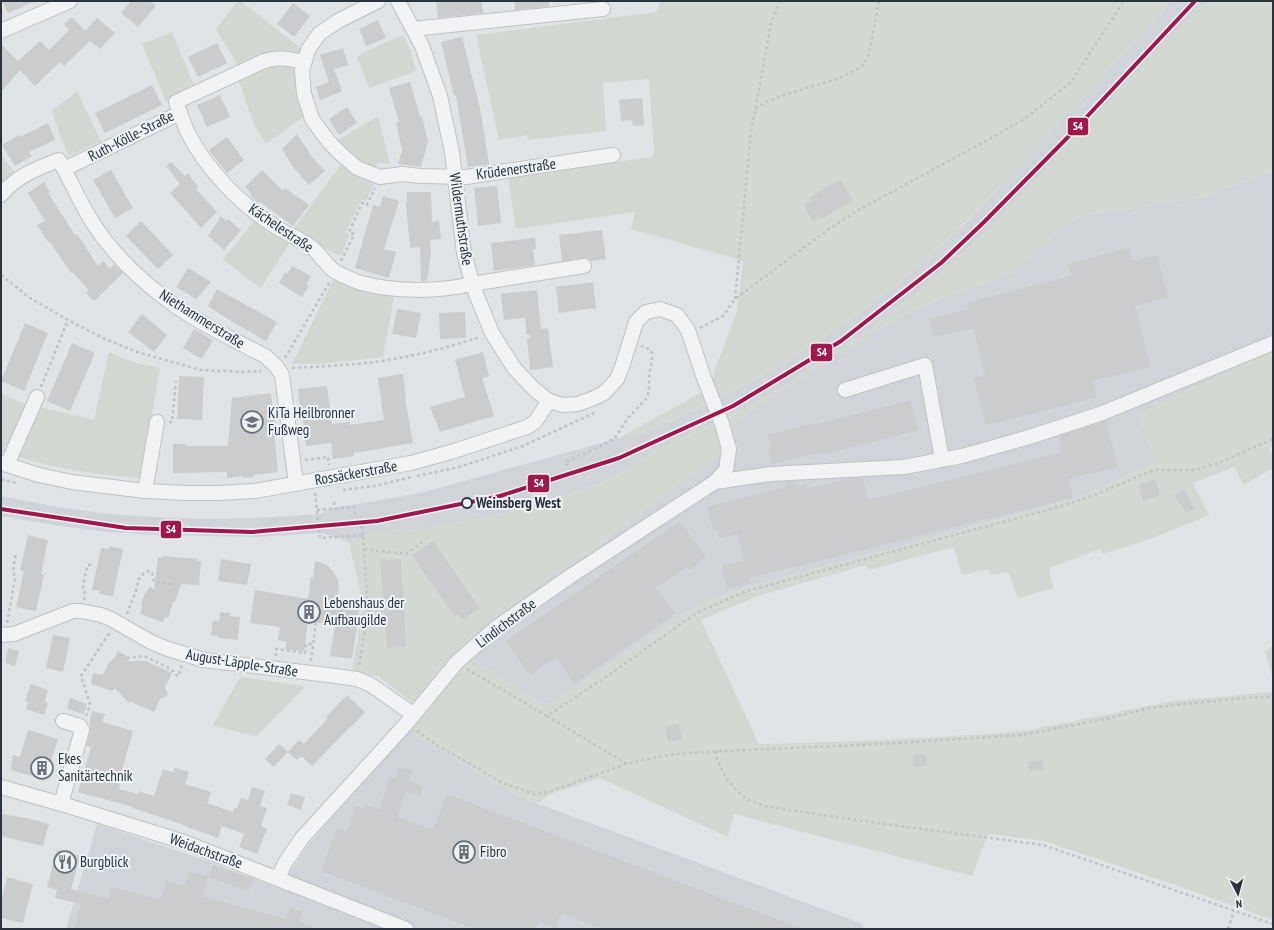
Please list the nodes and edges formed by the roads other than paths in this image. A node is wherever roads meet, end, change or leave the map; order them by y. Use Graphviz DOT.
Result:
graph roads {
  1 [pos="70,1"];
  2 [pos="378,1"];
  3 [pos="398,1"];
  4 [pos="603,9"];
  5 [pos="413,29"];
  6 [pos="1,31"];
  7 [pos="304,62"];
  8 [pos="180,113"];
  9 [pos="614,155"];
  10 [pos="64,169"];
  11 [pos="455,177"];
  12 [pos="1,194"];
  13 [pos="584,266"];
  14 [pos="472,284"];
  15 [pos="1273,343"];
  16 [pos="845,390"];
  17 [pos="37,397"];
  18 [pos="712,399"];
  19 [pos="549,401"];
  20 [pos="157,422"];
  21 [pos="942,459"];
  22 [pos="4,464"];
  23 [pos="715,482"];
  24 [pos="296,484"];
  25 [pos="145,491"];
  26 [pos="1,635"];
  27 [pos="410,720"];
  28 [pos="63,721"];
  29 [pos="1,787"];
  30 [pos="61,804"];
  31 [pos="278,878"];
  32 [pos="406,929"];
  1 -- 6 [label="street"];
  2 -- 7 [label="street, Krüdenerstraße"];
  3 -- 5 [label="street, Wildermuthstraße"];
  4 -- 5 [label="street"];
  5 -- 11 [label="street, Wildermuthstraße"];
  7 -- 8 [label="street, Ruth-Kölle-Straße"];
  7 -- 11 [label="street, Krüdenerstraße"];
  8 -- 10 [label="street, Ruth-Kölle-Straße"];
  8 -- 14 [label="street, Kächelestraße"];
  9 -- 11 [label="street, Krüdenerstraße"];
  10 -- 12 [label="street"];
  10 -- 24 [label="street, Niethammerstraße"];
  11 -- 14 [label="street, Wildermuthstraße"];
  13 -- 14 [label="street, Kächelestraße"];
  14 -- 19 [label="street, Wildermuthstraße"];
  15 -- 21 [label="street"];
  16 -- 21 [label="street"];
  17 -- 22 [label="street, Rossäckerstraße"];
  18 -- 19 [label="street, Wildermuthstraße"];
  18 -- 23 [label="street, Lindichstraße"];
  19 -- 24 [label="street, Rossäckerstraße"];
  20 -- 25 [label="street"];
  21 -- 23 [label="street"];
  22 -- 25 [label="street, Rossäckerstraße"];
  23 -- 27 [label="street, Lindichstraße"];
  24 -- 25 [label="street, Rossäckerstraße"];
  26 -- 27 [label="street, August-Läpple-Straße"];
  27 -- 31 [label="street, Lindichstraße"];
  28 -- 30 [label="street"];
  29 -- 30 [label="street, Weidachstraße"];
  30 -- 31 [label="street, Weidachstraße"];
  31 -- 32 [label="street, Weidachstraße"];
}
